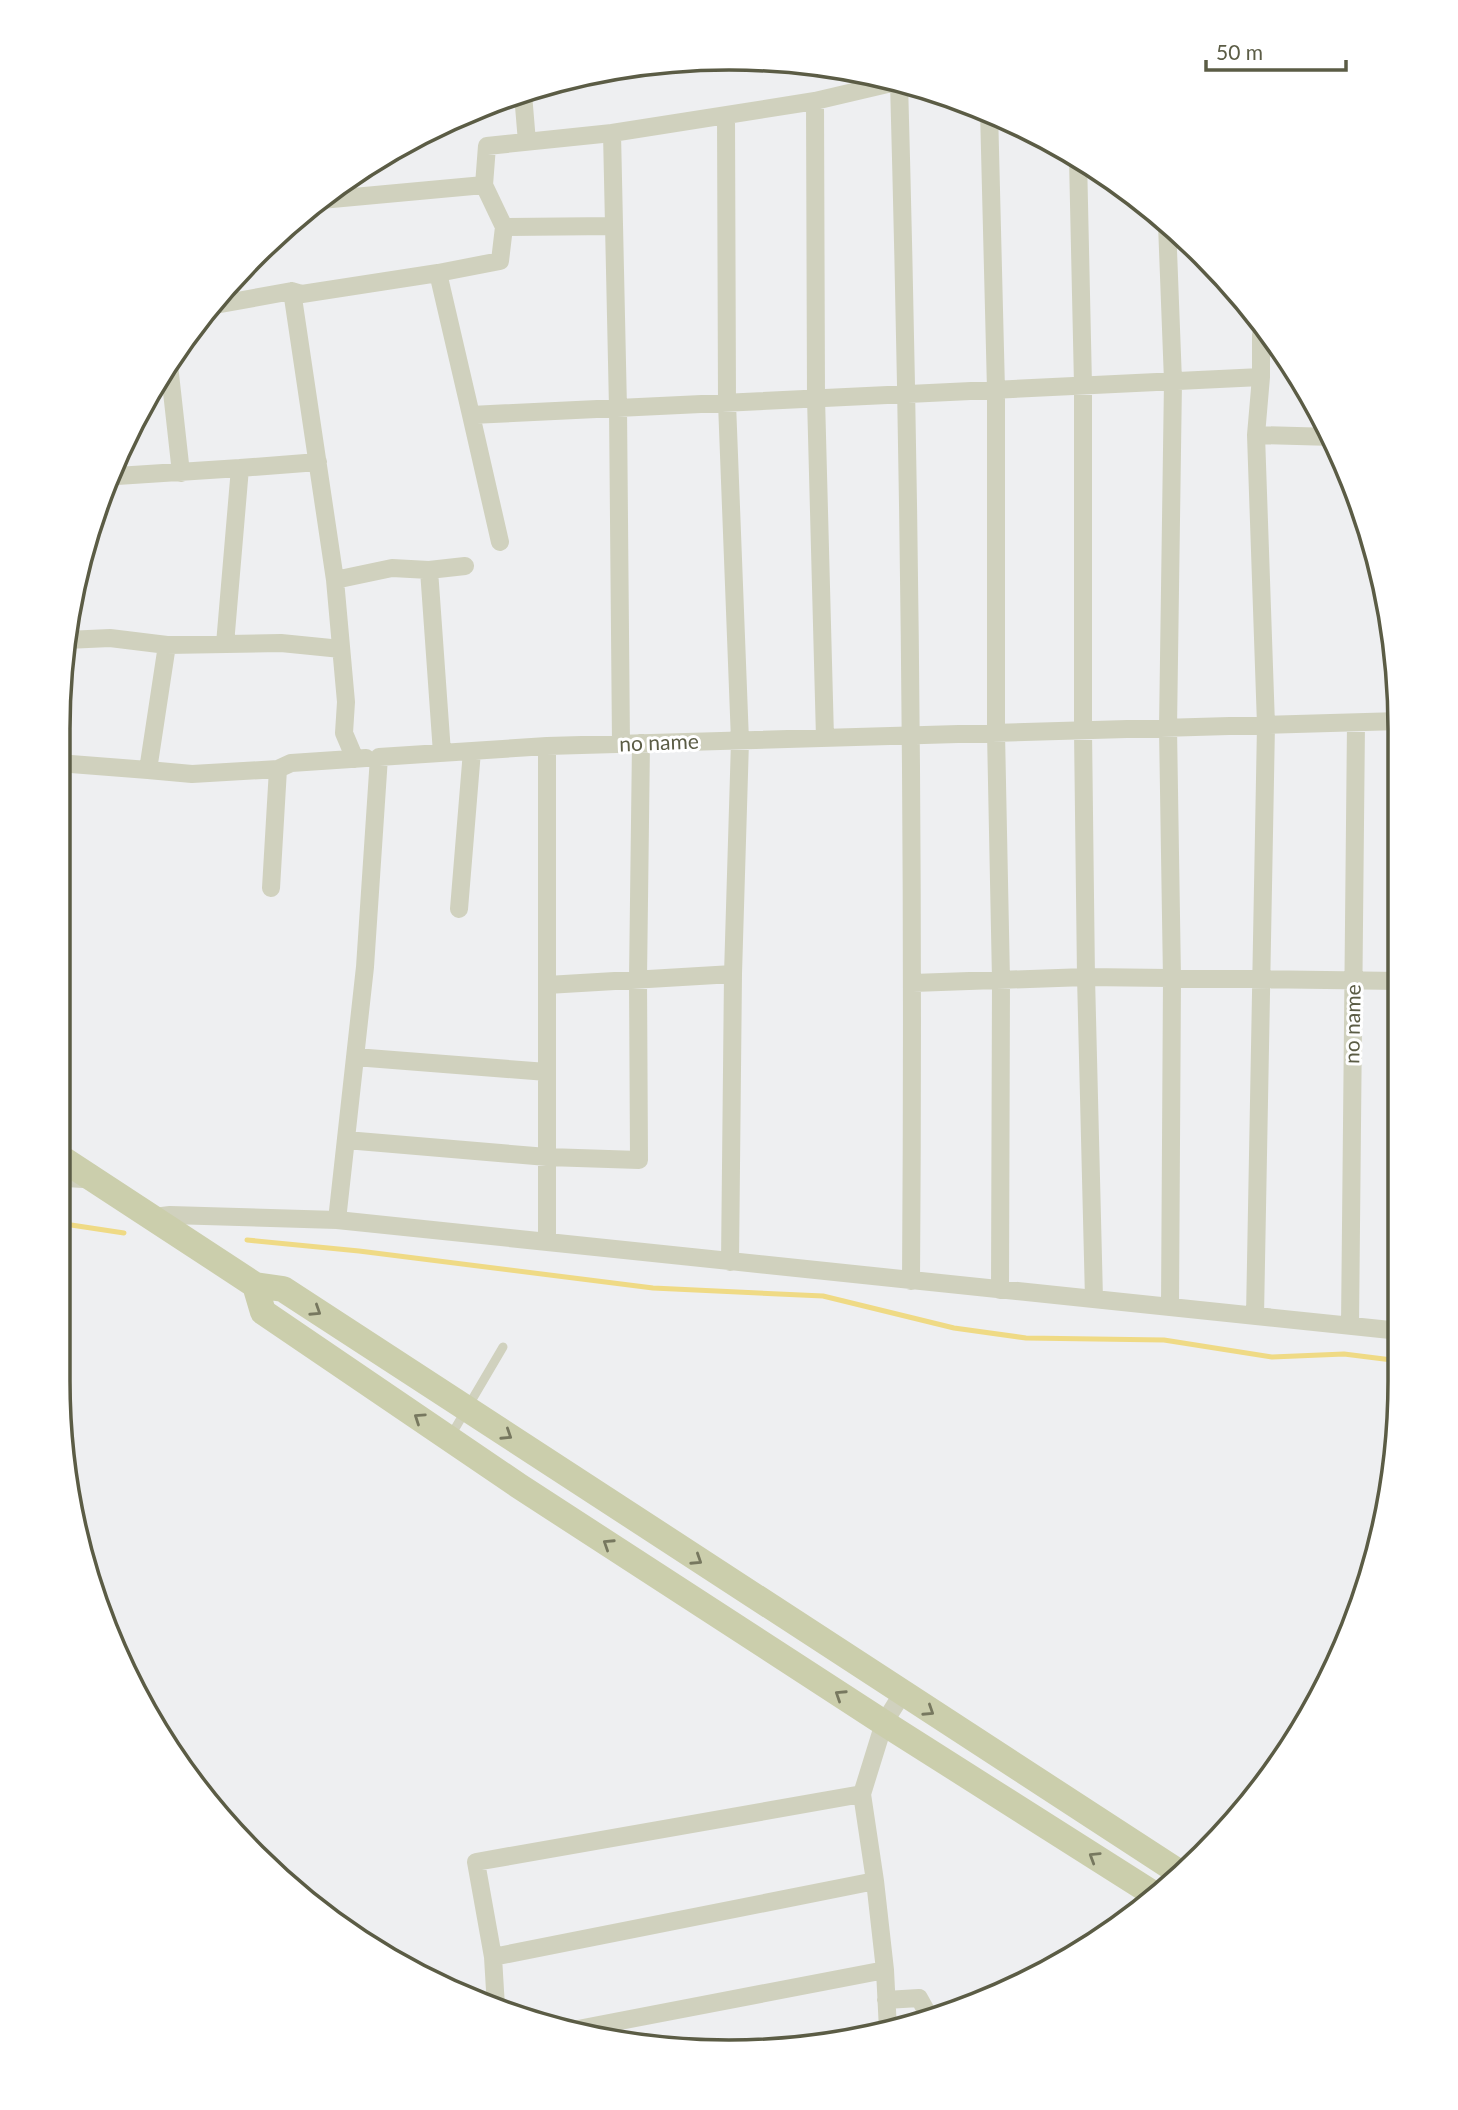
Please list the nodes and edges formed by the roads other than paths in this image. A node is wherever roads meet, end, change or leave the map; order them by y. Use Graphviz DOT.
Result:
graph roads {
  1 [pos="876,87"];
  2 [pos="897,91"];
  3 [pos="815,101"];
  4 [pos="524,103"];
  5 [pos="726,116"];
  6 [pos="989,124"];
  7 [pos="611,133"];
  8 [pos="527,142"];
  9 [pos="1078,171"];
  10 [pos="484,185"];
  11 [pos="339,198"];
  12 [pos="614,226"];
  13 [pos="504,227"];
  14 [pos="1168,237"];
  15 [pos="439,272"];
  16 [pos="292,291"];
  17 [pos="227,303"];
  18 [pos="1261,341"];
  19 [pos="1261,377"];
  20 [pos="171,379"];
  21 [pos="1173,381"];
  22 [pos="1083,385"];
  23 [pos="996,390"];
  24 [pos="907,394"];
  25 [pos="816,398"];
  26 [pos="726,403"];
  27 [pos="618,408"];
  28 [pos="471,415"];
  29 [pos="1256,435"];
  30 [pos="1319,437"];
  31 [pos="318,462"];
  32 [pos="240,468"];
  33 [pos="181,473"];
  34 [pos="121,476"];
  35 [pos="500,542"];
  36 [pos="465,566"];
  37 [pos="429,570"];
  38 [pos="335,580"];
  39 [pos="77,640"];
  40 [pos="225,644"];
  41 [pos="166,645"];
  42 [pos="341,649"];
  43 [pos="1388,722"];
  44 [pos="1356,723"];
  45 [pos="1266,725"];
  46 [pos="1168,728"];
  47 [pos="1083,731"];
  48 [pos="996,733"];
  49 [pos="910,736"];
  50 [pos="825,738"];
  51 [pos="740,741"];
  52 [pos="641,743"];
  53 [pos="621,744"];
  54 [pos="547,746"];
  55 [pos="472,751"];
  56 [pos="442,753"];
  57 [pos="379,757"];
  58 [pos="355,759"];
  59 [pos="70,764"];
  60 [pos="278,769"];
  61 [pos="148,770"];
  62 [pos="271,888"];
  63 [pos="459,909"];
  64 [pos="733,974"];
  65 [pos="1086,978"];
  66 [pos="638,979"];
  67 [pos="1172,979"];
  68 [pos="1262,979"];
  69 [pos="1001,980"];
  70 [pos="1353,980"];
  71 [pos="1388,981"];
  72 [pos="913,983"];
  73 [pos="547,985"];
  74 [pos="355,1057"];
  75 [pos="547,1072"];
  76 [pos="345,1140"];
  77 [pos="547,1157"];
  78 [pos="70,1164"];
  79 [pos="70,1177"];
  80 [pos="91,1178"];
  81 [pos="154,1217"];
  82 [pos="337,1220"];
  83 [pos="547,1242"];
  84 [pos="730,1262"];
  85 [pos="911,1280"];
  86 [pos="255,1285"];
  87 [pos="1000,1290"];
  88 [pos="1094,1299"];
  89 [pos="1170,1307"];
  90 [pos="1255,1316"];
  91 [pos="1350,1326"];
  92 [pos="1388,1330"];
  93 [pos="503,1347"];
  94 [pos="466,1409"];
  95 [pos="449,1438"];
  96 [pos="755,1597"];
  97 [pos="734,1626"];
  98 [pos="902,1694"];
  99 [pos="884,1723"];
  100 [pos="862,1794"];
  101 [pos="1172,1868"];
  102 [pos="876,1881"];
  103 [pos="1147,1890"];
  104 [pos="493,1958"];
  105 [pos="885,1970"];
  106 [pos="495,1997"];
  107 [pos="886,2000"];
  108 [pos="926,2010"];
  109 [pos="887,2021"];
  110 [pos="595,2026"];
  1 -- 3 [label="street"];
  2 -- 24 [label="street"];
  3 -- 5 [label="street"];
  3 -- 25 [label="street"];
  4 -- 8 [label="street"];
  5 -- 7 [label="street"];
  5 -- 26 [label="street"];
  6 -- 23 [label="street"];
  7 -- 8 [label="street"];
  7 -- 12 [label="street"];
  8 -- 10 [label="street"];
  9 -- 22 [label="street"];
  10 -- 11 [label="street"];
  10 -- 13 [label="street"];
  12 -- 13 [label="street"];
  12 -- 27 [label="street"];
  13 -- 15 [label="street"];
  14 -- 21 [label="street"];
  15 -- 16 [label="street"];
  15 -- 28 [label="street"];
  16 -- 17 [label="street"];
  16 -- 31 [label="street"];
  18 -- 19 [label="street"];
  19 -- 21 [label="street"];
  19 -- 29 [label="street"];
  20 -- 33 [label="street"];
  21 -- 22 [label="street"];
  21 -- 46 [label="street"];
  22 -- 23 [label="street"];
  22 -- 47 [label="street"];
  23 -- 24 [label="street"];
  23 -- 48 [label="street"];
  24 -- 25 [label="street"];
  24 -- 49 [label="street"];
  25 -- 26 [label="street"];
  25 -- 50 [label="street"];
  26 -- 27 [label="street"];
  26 -- 51 [label="street"];
  27 -- 28 [label="street"];
  27 -- 53 [label="street"];
  28 -- 35 [label="street"];
  29 -- 30 [label="street"];
  29 -- 45 [label="street"];
  31 -- 32 [label="street"];
  31 -- 38 [label="street"];
  32 -- 33 [label="street"];
  32 -- 40 [label="street"];
  33 -- 34 [label="street"];
  36 -- 37 [label="street"];
  37 -- 38 [label="street"];
  37 -- 56 [label="street"];
  38 -- 42 [label="street"];
  39 -- 41 [label="street"];
  40 -- 41 [label="street"];
  40 -- 42 [label="street"];
  41 -- 61 [label="street"];
  42 -- 58 [label="street"];
  43 -- 44 [label="street, no name"];
  44 -- 45 [label="street, no name"];
  44 -- 70 [label="street, no name"];
  45 -- 46 [label="street, no name"];
  45 -- 68 [label="street"];
  46 -- 47 [label="street, no name"];
  46 -- 67 [label="street"];
  47 -- 48 [label="street, no name"];
  47 -- 65 [label="street"];
  48 -- 49 [label="street, no name"];
  48 -- 69 [label="street"];
  49 -- 50 [label="street, no name"];
  49 -- 72 [label="street"];
  50 -- 51 [label="street, no name"];
  51 -- 52 [label="street, no name"];
  51 -- 64 [label="street"];
  52 -- 53 [label="street, no name"];
  52 -- 66 [label="street"];
  53 -- 54 [label="street, no name"];
  54 -- 55 [label="street, no name"];
  54 -- 73 [label="street"];
  55 -- 56 [label="street, no name"];
  55 -- 63 [label="street"];
  56 -- 57 [label="street, no name"];
  57 -- 58 [label="street, no name"];
  57 -- 74 [label="street"];
  58 -- 60 [label="street, no name"];
  59 -- 61 [label="street, no name"];
  60 -- 61 [label="street, no name"];
  60 -- 62 [label="street"];
  64 -- 66 [label="street"];
  64 -- 84 [label="street"];
  65 -- 67 [label="street"];
  65 -- 69 [label="street"];
  65 -- 88 [label="street"];
  66 -- 73 [label="street"];
  66 -- 77 [label="street"];
  67 -- 68 [label="street"];
  67 -- 89 [label="street"];
  68 -- 70 [label="street"];
  68 -- 90 [label="street"];
  69 -- 72 [label="street"];
  69 -- 87 [label="street"];
  70 -- 71 [label="street"];
  70 -- 91 [label="street, no name"];
  72 -- 85 [label="street"];
  73 -- 75 [label="street"];
  74 -- 75 [label="street"];
  74 -- 76 [label="street"];
  75 -- 77 [label="street"];
  76 -- 77 [label="street"];
  76 -- 82 [label="street"];
  77 -- 83 [label="street"];
  78 -- 80 [label="main road"];
  79 -- 80 [label="street"];
  80 -- 81 [label="main road"];
  81 -- 82 [label="street"];
  81 -- 86 [label="main road"];
  82 -- 83 [label="street"];
  83 -- 84 [label="street"];
  84 -- 85 [label="street"];
  85 -- 87 [label="street"];
  86 -- 94 [label="main road, one-way"];
  95 -- 86 [label="main road, one-way"];
  87 -- 88 [label="street"];
  88 -- 89 [label="street"];
  89 -- 90 [label="street"];
  90 -- 91 [label="street"];
  91 -- 92 [label="street"];
  93 -- 94 [label="lane"];
  94 -- 95 [label="lane"];
  94 -- 96 [label="main road, one-way"];
  97 -- 95 [label="main road, one-way"];
  96 -- 97 [label="main road"];
  96 -- 98 [label="main road"];
  99 -- 97 [label="main road, one-way"];
  98 -- 99 [label="street"];
  98 -- 101 [label="main road, one-way"];
  99 -- 100 [label="street"];
  103 -- 99 [label="main road, one-way"];
  100 -- 102 [label="street"];
  100 -- 104 [label="street"];
  102 -- 104 [label="street"];
  102 -- 105 [label="street"];
  104 -- 106 [label="street"];
  105 -- 107 [label="street"];
  105 -- 110 [label="street"];
  107 -- 108 [label="street"];
  107 -- 109 [label="street"];
}
